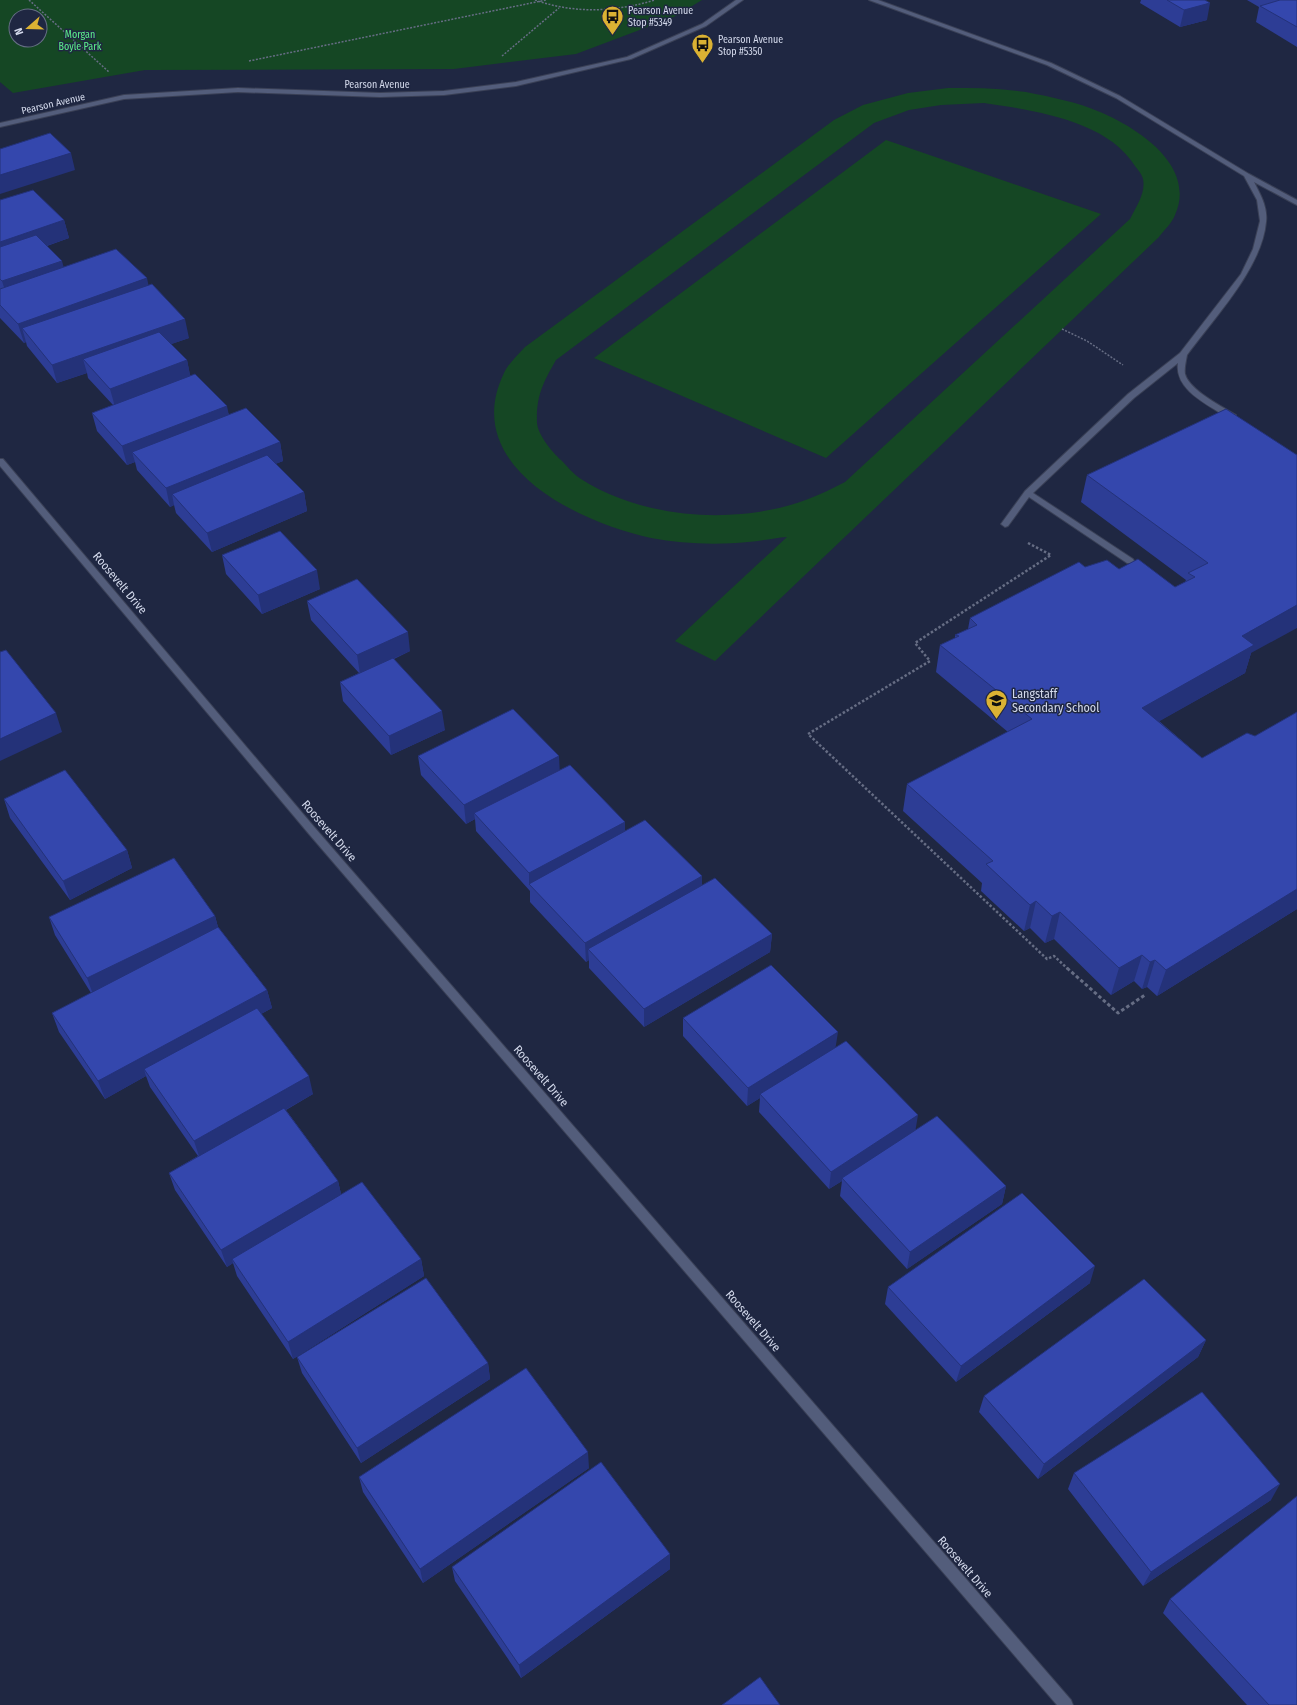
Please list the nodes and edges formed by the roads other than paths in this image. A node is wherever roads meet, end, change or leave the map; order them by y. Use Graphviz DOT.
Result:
graph roads {
  1 [pos="740,0"];
  2 [pos="872,0"];
  3 [pos="0,125"];
  4 [pos="1247,175"];
  5 [pos="1297,203"];
  6 [pos="1183,355"];
  7 [pos="1241,422"];
  8 [pos="0,461"];
  9 [pos="1028,493"];
  10 [pos="1005,524"];
  11 [pos="1130,561"];
  12 [pos="1066,1705"];
  1 -- 3 [label="street, Pearson Avenue"];
  2 -- 4 [label="street"];
  4 -- 5 [label="street"];
  4 -- 6 [label="street"];
  6 -- 7 [label="street"];
  6 -- 9 [label="street"];
  8 -- 12 [label="street, Roosevelt Drive"];
  9 -- 10 [label="street"];
  9 -- 11 [label="street"];
}
